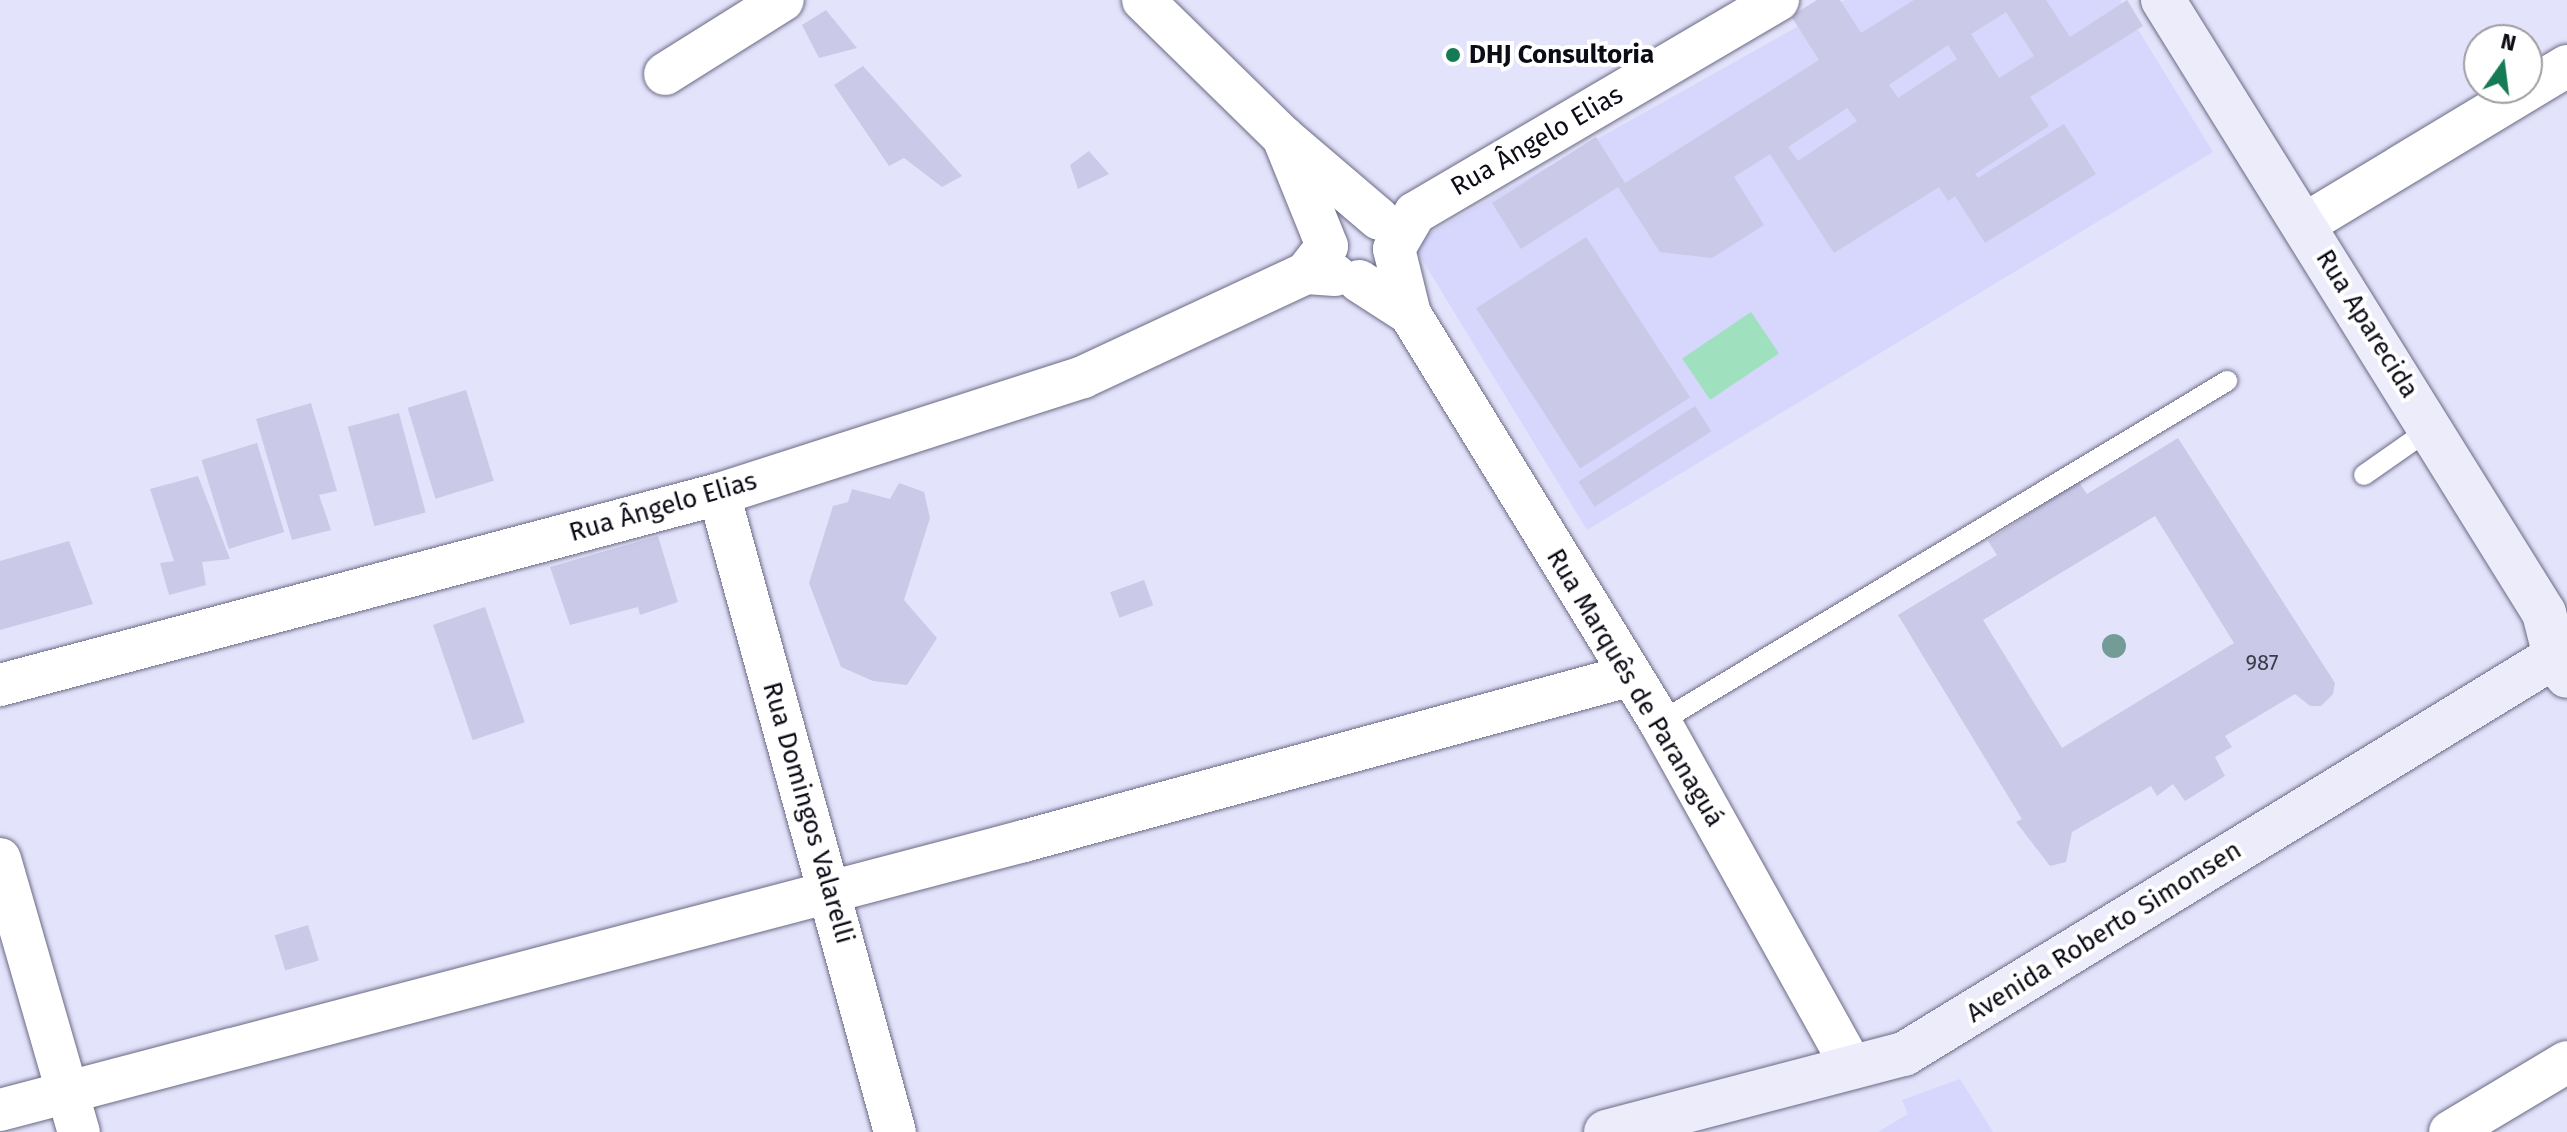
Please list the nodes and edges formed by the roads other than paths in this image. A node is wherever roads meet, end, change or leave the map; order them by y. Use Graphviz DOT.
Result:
graph roads {
  1 [pos="783,0"];
  2 [pos="1143,0"];
  3 [pos="1778,0"];
  4 [pos="2163,0"];
  5 [pos="2567,66"];
  6 [pos="665,74"];
  7 [pos="1283,137"];
  8 [pos="2305,224"];
  9 [pos="1386,234"];
  10 [pos="1334,269"];
  11 [pos="1410,314"];
  12 [pos="2227,381"];
  13 [pos="2431,428"];
  14 [pos="2364,475"];
  15 [pos="719,494"];
  16 [pos="2563,660"];
  17 [pos="1628,676"];
  18 [pos="0,685"];
  19 [pos="1660,722"];
  20 [pos="0,859"];
  21 [pos="830,889"];
  22 [pos="2567,1062"];
  23 [pos="1852,1067"];
  24 [pos="69,1092"];
  25 [pos="0,1110"];
  26 [pos="1679,1122"];
  27 [pos="79,1132"];
  28 [pos="895,1132"];
  29 [pos="1606,1132"];
  30 [pos="2450,1132"];
  1 -- 6 [label="street"];
  2 -- 7 [label="street"];
  3 -- 9 [label="street, Rua Ângelo Elias"];
  4 -- 8 [label="main road, Rua Aparecida"];
  5 -- 8 [label="street"];
  7 -- 9 [label="street"];
  7 -- 10 [label="street"];
  8 -- 13 [label="main road, Rua Aparecida"];
  9 -- 10 [label="street"];
  9 -- 10 [label="street"];
  9 -- 11 [label="street, Rua Marquês de Paranaguá"];
  10 -- 11 [label="street, Rua Marquês de Paranaguá"];
  10 -- 15 [label="street, Rua Ângelo Elias"];
  11 -- 17 [label="street, Rua Marquês de Paranaguá"];
  12 -- 19 [label="lane"];
  13 -- 14 [label="lane"];
  13 -- 16 [label="main road, Rua Aparecida"];
  15 -- 18 [label="street, Rua Ângelo Elias"];
  15 -- 21 [label="street, Rua Domingos Valarelli"];
  16 -- 23 [label="main road, Avenida Roberto Simonsen"];
  17 -- 19 [label="street, Rua Marquês de Paranaguá"];
  17 -- 21 [label="street"];
  19 -- 23 [label="street, Rua Marquês de Paranaguá"];
  20 -- 24 [label="street"];
  21 -- 24 [label="street"];
  21 -- 28 [label="street, Rua Domingos Valarelli"];
  22 -- 30 [label="street"];
  23 -- 26 [label="main road, Avenida Roberto Simonsen"];
  24 -- 25 [label="street"];
  24 -- 27 [label="street"];
  26 -- 29 [label="main road, Avenida Roberto Simonsen"];
}
